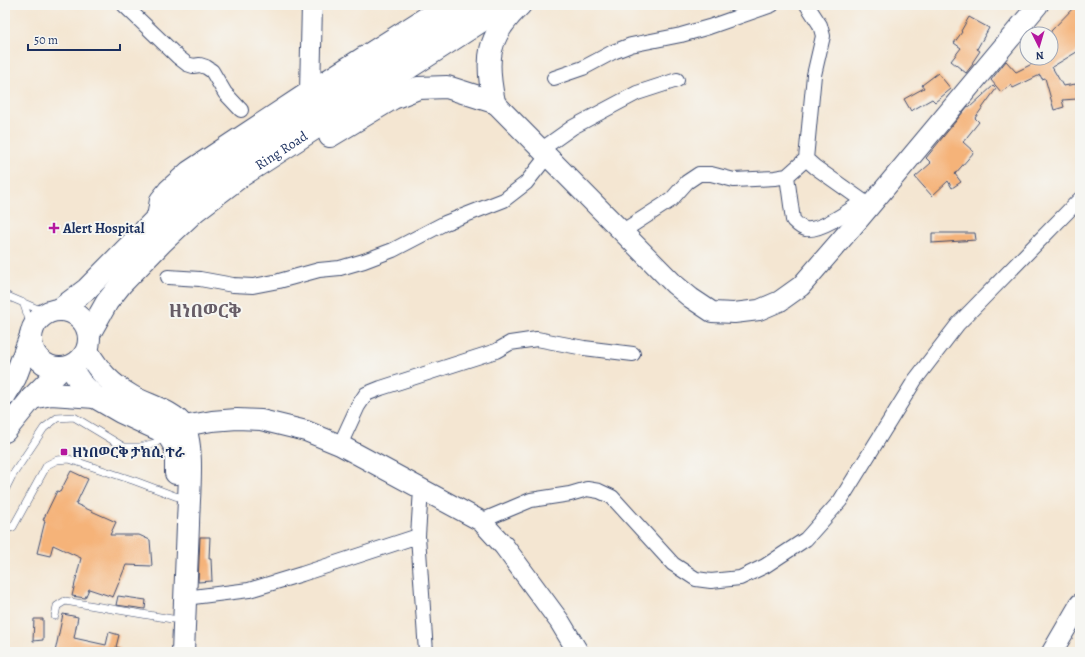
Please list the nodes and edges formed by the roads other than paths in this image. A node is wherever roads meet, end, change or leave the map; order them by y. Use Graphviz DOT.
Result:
graph roads {
  1 [pos="124,5"];
  2 [pos="312,5"];
  3 [pos="445,5"];
  4 [pos="472,5"];
  5 [pos="506,5"];
  6 [pos="520,5"];
  7 [pos="772,5"];
  8 [pos="807,5"];
  9 [pos="1038,5"];
  10 [pos="554,78"];
  11 [pos="677,80"];
  12 [pos="310,91"];
  13 [pos="494,102"];
  14 [pos="241,110"];
  15 [pos="545,152"];
  16 [pos="806,159"];
  17 [pos="787,176"];
  18 [pos="1080,199"];
  19 [pos="866,204"];
  20 [pos="157,218"];
  21 [pos="623,231"];
  22 [pos="161,243"];
  23 [pos="168,277"];
  24 [pos="5,295"];
  25 [pos="23,302"];
  26 [pos="42,322"];
  27 [pos="88,342"];
  28 [pos="633,354"];
  29 [pos="65,368"];
  30 [pos="5,395"];
  31 [pos="95,397"];
  32 [pos="32,398"];
  33 [pos="176,430"];
  34 [pos="5,432"];
  35 [pos="340,445"];
  36 [pos="421,489"];
  37 [pos="5,490"];
  38 [pos="182,497"];
  39 [pos="482,521"];
  40 [pos="5,530"];
  41 [pos="418,536"];
  42 [pos="185,598"];
  43 [pos="1080,604"];
  44 [pos="55,616"];
  45 [pos="172,619"];
  46 [pos="169,652"];
  47 [pos="182,652"];
  48 [pos="426,652"];
  49 [pos="578,652"];
  50 [pos="1052,652"];
  1 -- 14 [label="street"];
  2 -- 12 [label="street"];
  3 -- 12 [label="street"];
  4 -- 20 [label="main road, Ring Road"];
  5 -- 22 [label="main road, Ring Road"];
  6 -- 13 [label="main road"];
  7 -- 10 [label="street"];
  8 -- 16 [label="street"];
  9 -- 19 [label="street"];
  11 -- 15 [label="street"];
  12 -- 20 [label="street"];
  13 -- 15 [label="street"];
  13 -- 22 [label="main road"];
  15 -- 21 [label="street"];
  15 -- 23 [label="street"];
  16 -- 17 [label="street"];
  16 -- 19 [label="street"];
  17 -- 19 [label="street"];
  17 -- 21 [label="street"];
  18 -- 39 [label="street"];
  19 -- 21 [label="street"];
  20 -- 26 [label="main road, Ring Road"];
  22 -- 27 [label="main road, Ring Road"];
  24 -- 25 [label="lane"];
  25 -- 26 [label="lane"];
  25 -- 26 [label="lane"];
  26 -- 27 [label="main road"];
  26 -- 29 [label="main road"];
  26 -- 30 [label="main road"];
  27 -- 29 [label="main road"];
  27 -- 33 [label="main road"];
  28 -- 35 [label="street"];
  29 -- 31 [label="main road"];
  29 -- 32 [label="main road"];
  31 -- 32 [label="main road"];
  31 -- 33 [label="main road"];
  32 -- 34 [label="main road"];
  33 -- 35 [label="street"];
  33 -- 37 [label="lane"];
  33 -- 38 [label="main road"];
  35 -- 36 [label="street"];
  36 -- 39 [label="street"];
  36 -- 41 [label="street"];
  38 -- 40 [label="lane"];
  38 -- 42 [label="main road"];
  38 -- 45 [label="main road"];
  39 -- 49 [label="street"];
  41 -- 42 [label="street"];
  41 -- 48 [label="street"];
  42 -- 47 [label="main road"];
  43 -- 50 [label="street"];
  44 -- 45 [label="lane"];
  45 -- 46 [label="main road"];
}
